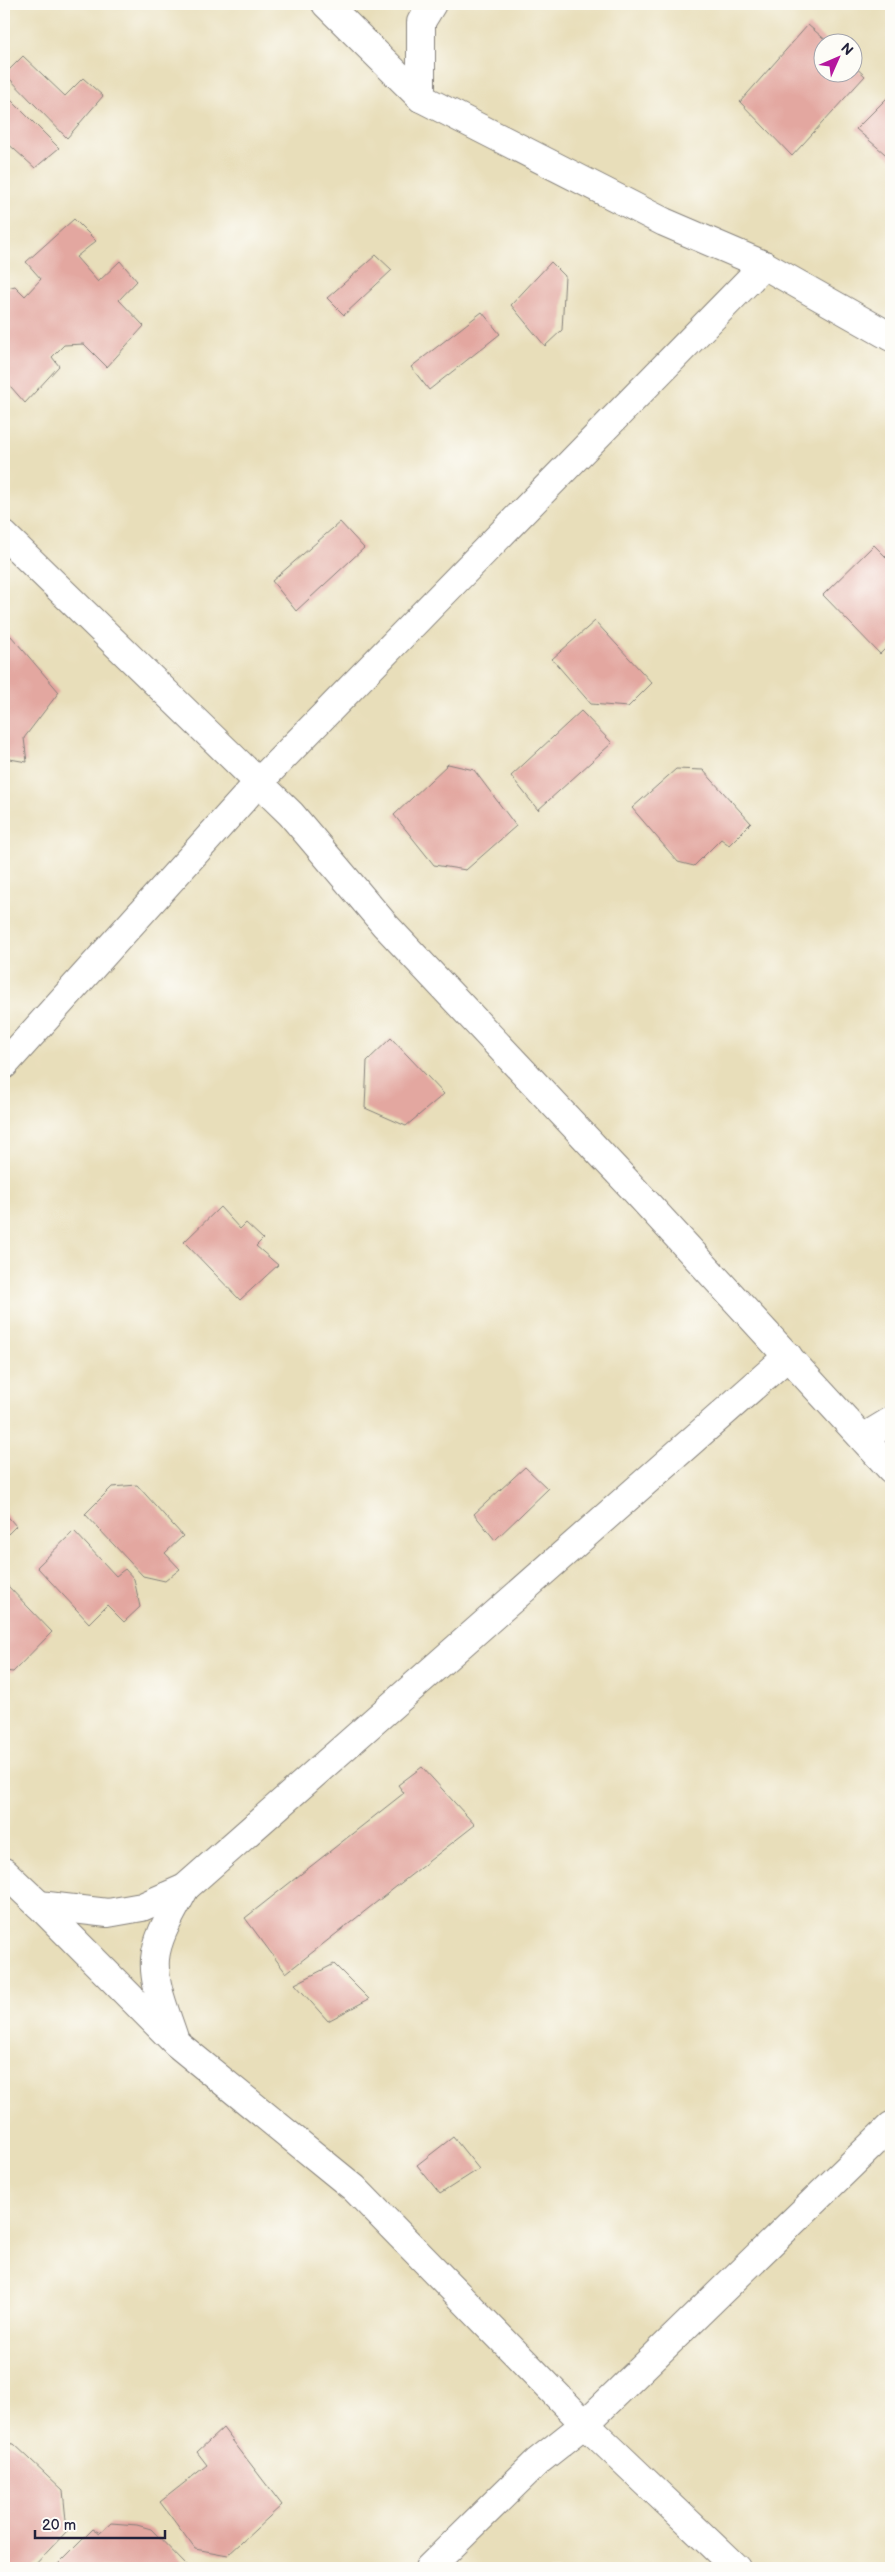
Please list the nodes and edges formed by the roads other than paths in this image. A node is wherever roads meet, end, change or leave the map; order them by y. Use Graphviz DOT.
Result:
graph roads {
  1 [pos="326,4"];
  2 [pos="432,4"];
  3 [pos="421,98"];
  4 [pos="764,265"];
  5 [pos="891,337"];
  6 [pos="4,535"];
  7 [pos="258,783"];
  8 [pos="4,1065"];
  9 [pos="788,1356"];
  10 [pos="891,1421"];
  11 [pos="863,1438"];
  12 [pos="891,1468"];
  13 [pos="4,1872"];
  14 [pos="185,1888"];
  15 [pos="39,1905"];
  16 [pos="176,2043"];
  17 [pos="891,2126"];
  18 [pos="585,2424"];
  19 [pos="429,2568"];
  20 [pos="736,2568"];
  1 -- 3 [label="street"];
  2 -- 3 [label="street"];
  3 -- 4 [label="street"];
  4 -- 5 [label="street"];
  4 -- 7 [label="street"];
  6 -- 7 [label="street"];
  7 -- 8 [label="street"];
  7 -- 9 [label="street"];
  9 -- 11 [label="street"];
  9 -- 14 [label="street"];
  10 -- 11 [label="street"];
  11 -- 12 [label="street"];
  13 -- 15 [label="street"];
  14 -- 15 [label="street"];
  14 -- 16 [label="street"];
  15 -- 16 [label="street"];
  16 -- 18 [label="street"];
  17 -- 18 [label="street"];
  18 -- 19 [label="street"];
  18 -- 20 [label="street"];
}
